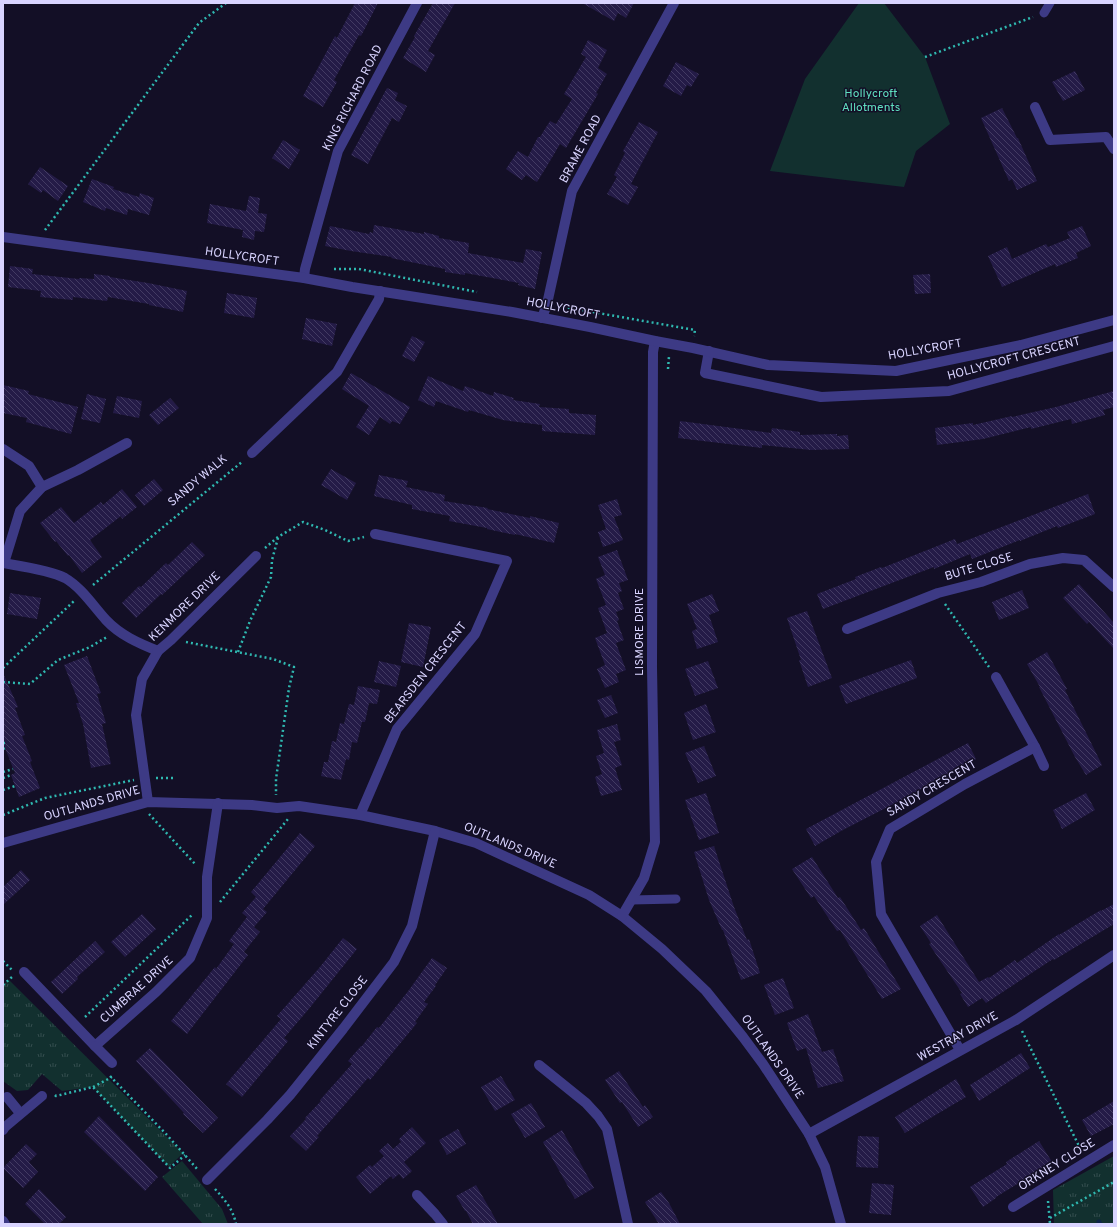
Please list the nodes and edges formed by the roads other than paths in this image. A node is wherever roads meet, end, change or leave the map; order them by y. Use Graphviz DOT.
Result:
graph roads {
  1 [pos="417,3"];
  2 [pos="674,3"];
  3 [pos="1050,3"];
  4 [pos="1044,13"];
  5 [pos="1035,107"];
  6 [pos="1114,149"];
  7 [pos="3,237"];
  8 [pos="304,278"];
  9 [pos="380,291"];
  10 [pos="542,318"];
  11 [pos="1114,320"];
  12 [pos="655,341"];
  13 [pos="1114,346"];
  14 [pos="709,351"];
  15 [pos="127,443"];
  16 [pos="3,449"];
  17 [pos="252,453"];
  18 [pos="42,487"];
  19 [pos="375,534"];
  20 [pos="256,556"];
  21 [pos="3,563"];
  22 [pos="1114,587"];
  23 [pos="847,629"];
  24 [pos="158,651"];
  25 [pos="996,677"];
  26 [pos="1035,747"];
  27 [pos="1044,766"];
  28 [pos="144,803"];
  29 [pos="218,803"];
  30 [pos="360,815"];
  31 [pos="435,831"];
  32 [pos="3,843"];
  33 [pos="676,899"];
  34 [pos="631,900"];
  35 [pos="622,916"];
  36 [pos="1114,955"];
  37 [pos="24,972"];
  38 [pos="95,1046"];
  39 [pos="960,1050"];
  40 [pos="112,1063"];
  41 [pos="540,1065"];
  42 [pos="46,1093"];
  43 [pos="7,1097"];
  44 [pos="20,1114"];
  45 [pos="3,1130"];
  46 [pos="809,1134"];
  47 [pos="1114,1145"];
  48 [pos="207,1180"];
  49 [pos="417,1195"];
  50 [pos="1013,1208"];
  51 [pos="3,1221"];
  52 [pos="5,1224"];
  53 [pos="443,1224"];
  54 [pos="628,1224"];
  55 [pos="841,1224"];
  1 -- 8 [label="street, KING RICHARD ROAD"];
  2 -- 10 [label="street, BRAME ROAD"];
  3 -- 4 [label="lane"];
  5 -- 6 [label="street"];
  7 -- 8 [label="street, HOLLYCROFT"];
  8 -- 9 [label="street, HOLLYCROFT"];
  9 -- 10 [label="street, HOLLYCROFT"];
  9 -- 17 [label="street"];
  10 -- 12 [label="street, HOLLYCROFT"];
  11 -- 14 [label="street, HOLLYCROFT"];
  12 -- 14 [label="street, HOLLYCROFT"];
  12 -- 34 [label="street, LISMORE DRIVE"];
  13 -- 14 [label="street, HOLLYCROFT CRESCENT"];
  15 -- 18 [label="street"];
  16 -- 18 [label="street"];
  18 -- 21 [label="street"];
  19 -- 30 [label="street, BEARSDEN CRESCENT"];
  20 -- 24 [label="street, KENMORE DRIVE"];
  21 -- 24 [label="street"];
  22 -- 23 [label="street, BUTE CLOSE"];
  24 -- 28 [label="street, KENMORE DRIVE"];
  25 -- 26 [label="street"];
  26 -- 27 [label="street"];
  26 -- 39 [label="street, SANDY CRESCENT"];
  28 -- 29 [label="street, OUTLANDS DRIVE"];
  28 -- 32 [label="street, OUTLANDS DRIVE"];
  29 -- 30 [label="street, OUTLANDS DRIVE"];
  29 -- 38 [label="street, CUMBRAE DRIVE"];
  30 -- 31 [label="street, OUTLANDS DRIVE"];
  31 -- 35 [label="street, OUTLANDS DRIVE"];
  31 -- 48 [label="street, KINTYRE CLOSE"];
  33 -- 34 [label="lane"];
  34 -- 35 [label="street, LISMORE DRIVE"];
  35 -- 46 [label="street, OUTLANDS DRIVE"];
  36 -- 39 [label="street, WESTRAY DRIVE"];
  37 -- 38 [label="street"];
  38 -- 40 [label="street"];
  39 -- 46 [label="street, WESTRAY DRIVE"];
  41 -- 54 [label="street"];
  42 -- 44 [label="street"];
  43 -- 44 [label="street"];
  44 -- 45 [label="street"];
  46 -- 55 [label="street, OUTLANDS DRIVE"];
  47 -- 50 [label="street, ORKNEY CLOSE"];
  49 -- 53 [label="street"];
  51 -- 52 [label="street"];
}
